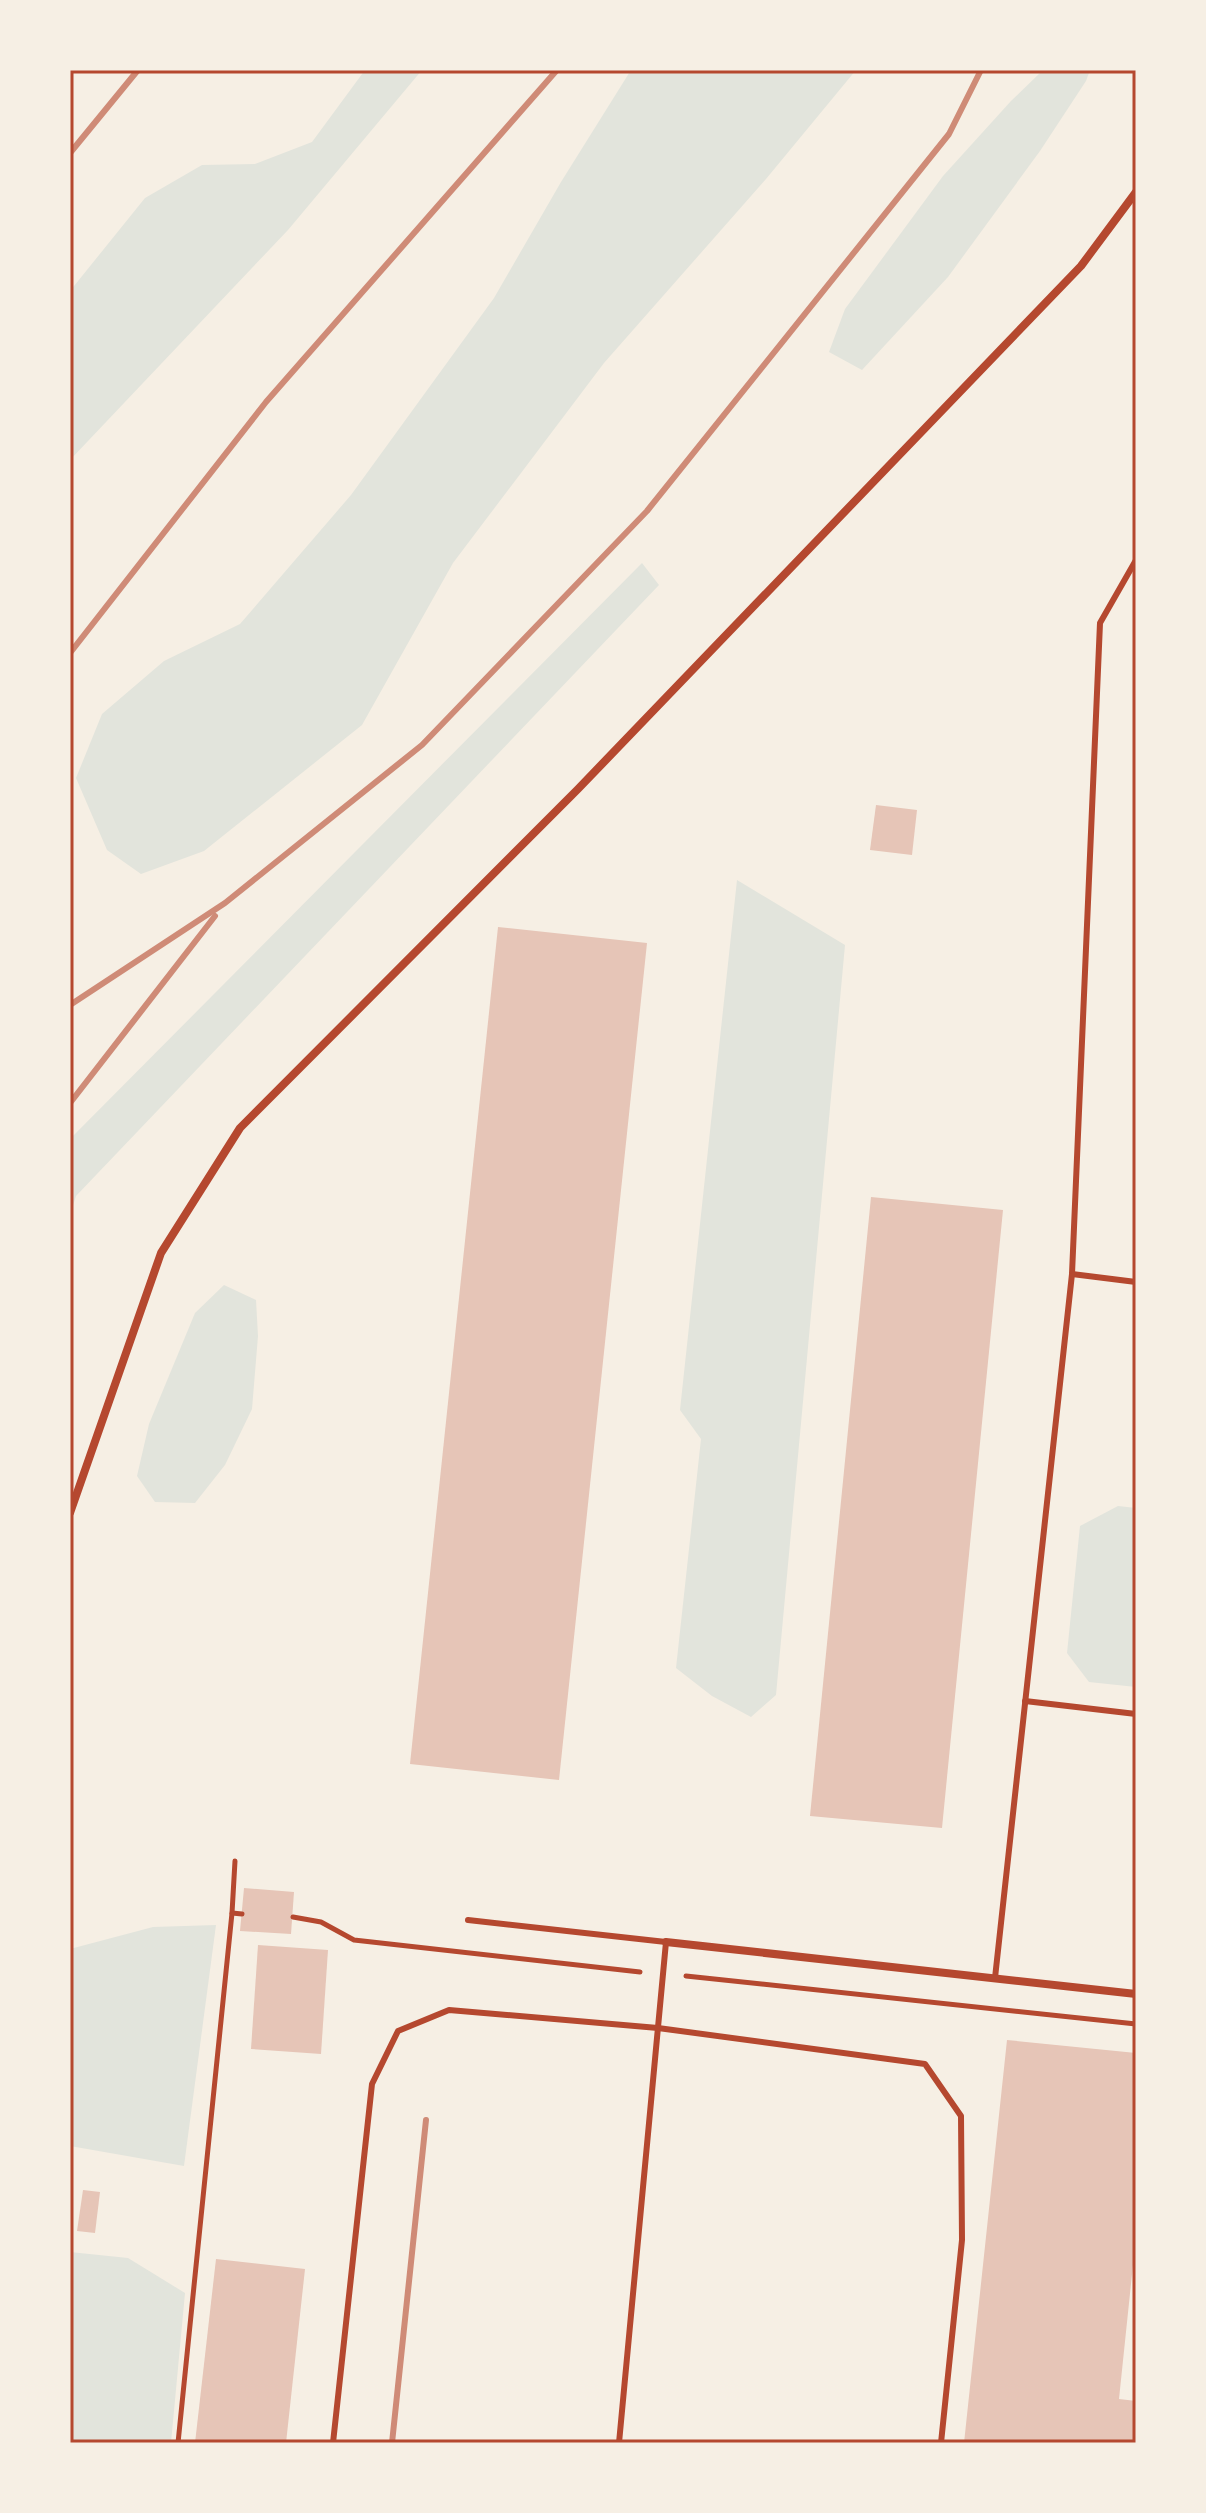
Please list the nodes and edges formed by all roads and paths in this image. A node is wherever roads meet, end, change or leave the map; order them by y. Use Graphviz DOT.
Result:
graph roads {
  1 [pos="1136,192"];
  2 [pos="1136,560"];
  3 [pos="1072,1274"];
  4 [pos="1136,1282"];
  5 [pos="70,1513"];
  6 [pos="1025,1701"];
  7 [pos="1136,1714"];
  8 [pos="235,1861"];
  9 [pos="232,1913"];
  10 [pos="242,1914"];
  11 [pos="293,1917"];
  12 [pos="468,1920"];
  13 [pos="666,1942"];
  14 [pos="663,1974"];
  15 [pos="995,1978"];
  16 [pos="1136,1994"];
  17 [pos="1136,2024"];
  18 [pos="658,2028"];
  19 [pos="178,2443"];
  20 [pos="333,2443"];
  21 [pos="619,2443"];
  22 [pos="941,2443"];
  1 -- 5 [label="street"];
  2 -- 3 [label="lane"];
  3 -- 4 [label="lane"];
  3 -- 6 [label="lane"];
  6 -- 7 [label="lane"];
  6 -- 15 [label="lane"];
  8 -- 9 [label="path"];
  9 -- 10 [label="path"];
  9 -- 19 [label="path"];
  11 -- 14 [label="path"];
  12 -- 13 [label="lane"];
  13 -- 14 [label="lane"];
  13 -- 15 [label="street"];
  14 -- 17 [label="path"];
  14 -- 18 [label="lane"];
  15 -- 16 [label="street"];
  18 -- 20 [label="lane"];
  18 -- 21 [label="lane"];
  18 -- 22 [label="lane"];
}
